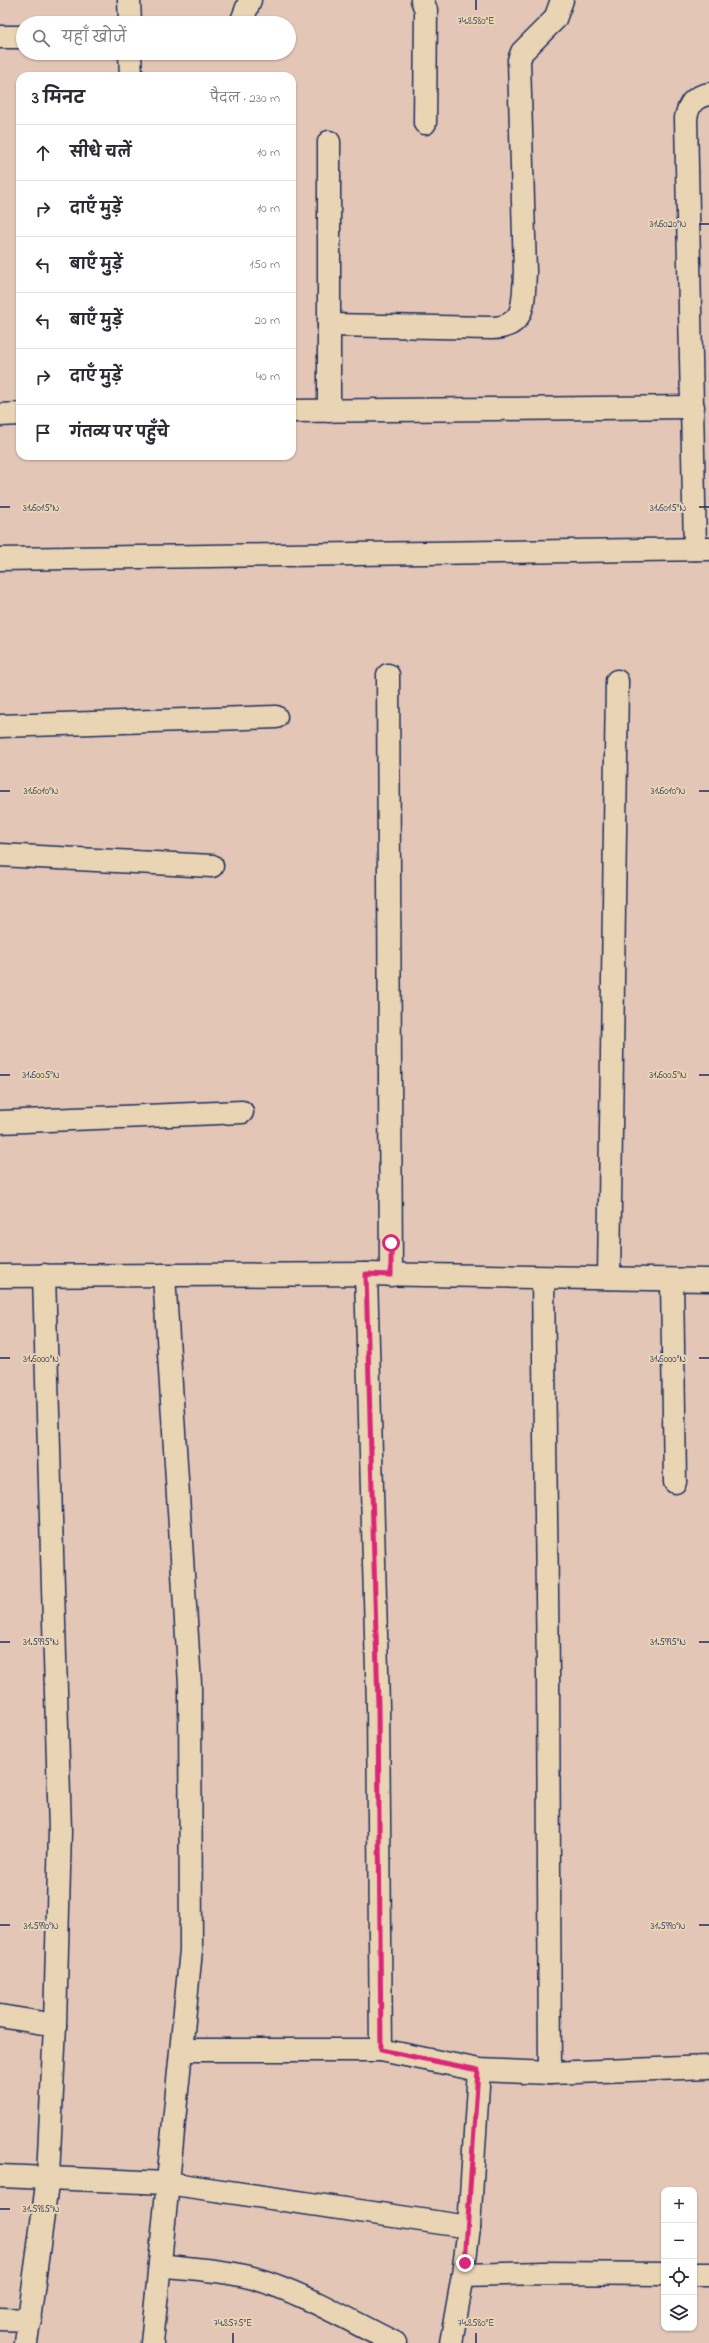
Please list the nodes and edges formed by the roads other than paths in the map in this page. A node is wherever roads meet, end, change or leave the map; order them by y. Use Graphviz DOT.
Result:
graph roads {
  1 [pos="130,0"];
  2 [pos="250,0"];
  3 [pos="422,0"];
  4 [pos="562,0"];
  5 [pos="130,16"];
  6 [pos="244,16"];
  7 [pos="0,37"];
  8 [pos="16,37"];
  9 [pos="130,60"];
  10 [pos="131,72"];
  11 [pos="709,94"];
  12 [pos="425,123"];
  13 [pos="328,142"];
  14 [pos="329,325"];
  15 [pos="693,408"];
  16 [pos="296,411"];
  17 [pos="330,411"];
  18 [pos="0,414"];
  19 [pos="16,414"];
  20 [pos="702,549"];
  21 [pos="0,559"];
  22 [pos="388,675"];
  23 [pos="617,681"];
  24 [pos="276,717"];
  25 [pos="0,726"];
  26 [pos="0,855"];
  27 [pos="212,866"];
  28 [pos="242,1112"];
  29 [pos="0,1122"];
  30 [pos="366,1274"];
  31 [pos="44,1275"];
  32 [pos="164,1275"];
  33 [pos="391,1275"];
  34 [pos="0,1276"];
  35 [pos="543,1278"];
  36 [pos="609,1278"];
  37 [pos="672,1280"];
  38 [pos="709,1280"];
  39 [pos="675,1482"];
  40 [pos="0,2016"];
  41 [pos="55,2025"];
  42 [pos="182,2050"];
  43 [pos="381,2050"];
  44 [pos="709,2067"];
  45 [pos="478,2070"];
  46 [pos="550,2073"];
  47 [pos="0,2176"];
  48 [pos="48,2177"];
  49 [pos="167,2183"];
  50 [pos="469,2227"];
  51 [pos="160,2265"];
  52 [pos="661,2274"];
  53 [pos="697,2274"];
  54 [pos="709,2274"];
  55 [pos="464,2275"];
  56 [pos="0,2319"];
  57 [pos="30,2320"];
  58 [pos="26,2343"];
  59 [pos="152,2343"];
  60 [pos="395,2343"];
  61 [pos="451,2343"];
  1 -- 5 [label="street"];
  2 -- 6 [label="street"];
  3 -- 12 [label="street"];
  4 -- 14 [label="street"];
  7 -- 8 [label="street"];
  9 -- 10 [label="street"];
  11 -- 15 [label="street"];
  13 -- 14 [label="street"];
  14 -- 17 [label="street"];
  15 -- 17 [label="street"];
  15 -- 20 [label="street"];
  16 -- 17 [label="street"];
  18 -- 19 [label="street"];
  20 -- 21 [label="street"];
  22 -- 33 [label="street"];
  23 -- 36 [label="street"];
  24 -- 25 [label="street"];
  26 -- 27 [label="street"];
  28 -- 29 [label="street"];
  30 -- 32 [label="street"];
  30 -- 33 [label="street"];
  30 -- 43 [label="street"];
  31 -- 32 [label="street"];
  31 -- 34 [label="street"];
  31 -- 41 [label="street"];
  32 -- 42 [label="street"];
  33 -- 35 [label="street"];
  35 -- 36 [label="street"];
  35 -- 46 [label="street"];
  36 -- 37 [label="street"];
  37 -- 38 [label="street"];
  37 -- 39 [label="street"];
  40 -- 41 [label="street"];
  41 -- 48 [label="street"];
  42 -- 43 [label="street"];
  42 -- 49 [label="street"];
  43 -- 45 [label="street"];
  44 -- 46 [label="street"];
  45 -- 46 [label="street"];
  45 -- 50 [label="street"];
  47 -- 48 [label="street"];
  48 -- 49 [label="street"];
  48 -- 57 [label="street"];
  49 -- 50 [label="street"];
  49 -- 51 [label="street"];
  50 -- 55 [label="street"];
  51 -- 59 [label="street"];
  51 -- 60 [label="street"];
  52 -- 55 [label="street"];
  53 -- 54 [label="street"];
  55 -- 61 [label="street"];
  56 -- 57 [label="street"];
  57 -- 58 [label="street"];
}
